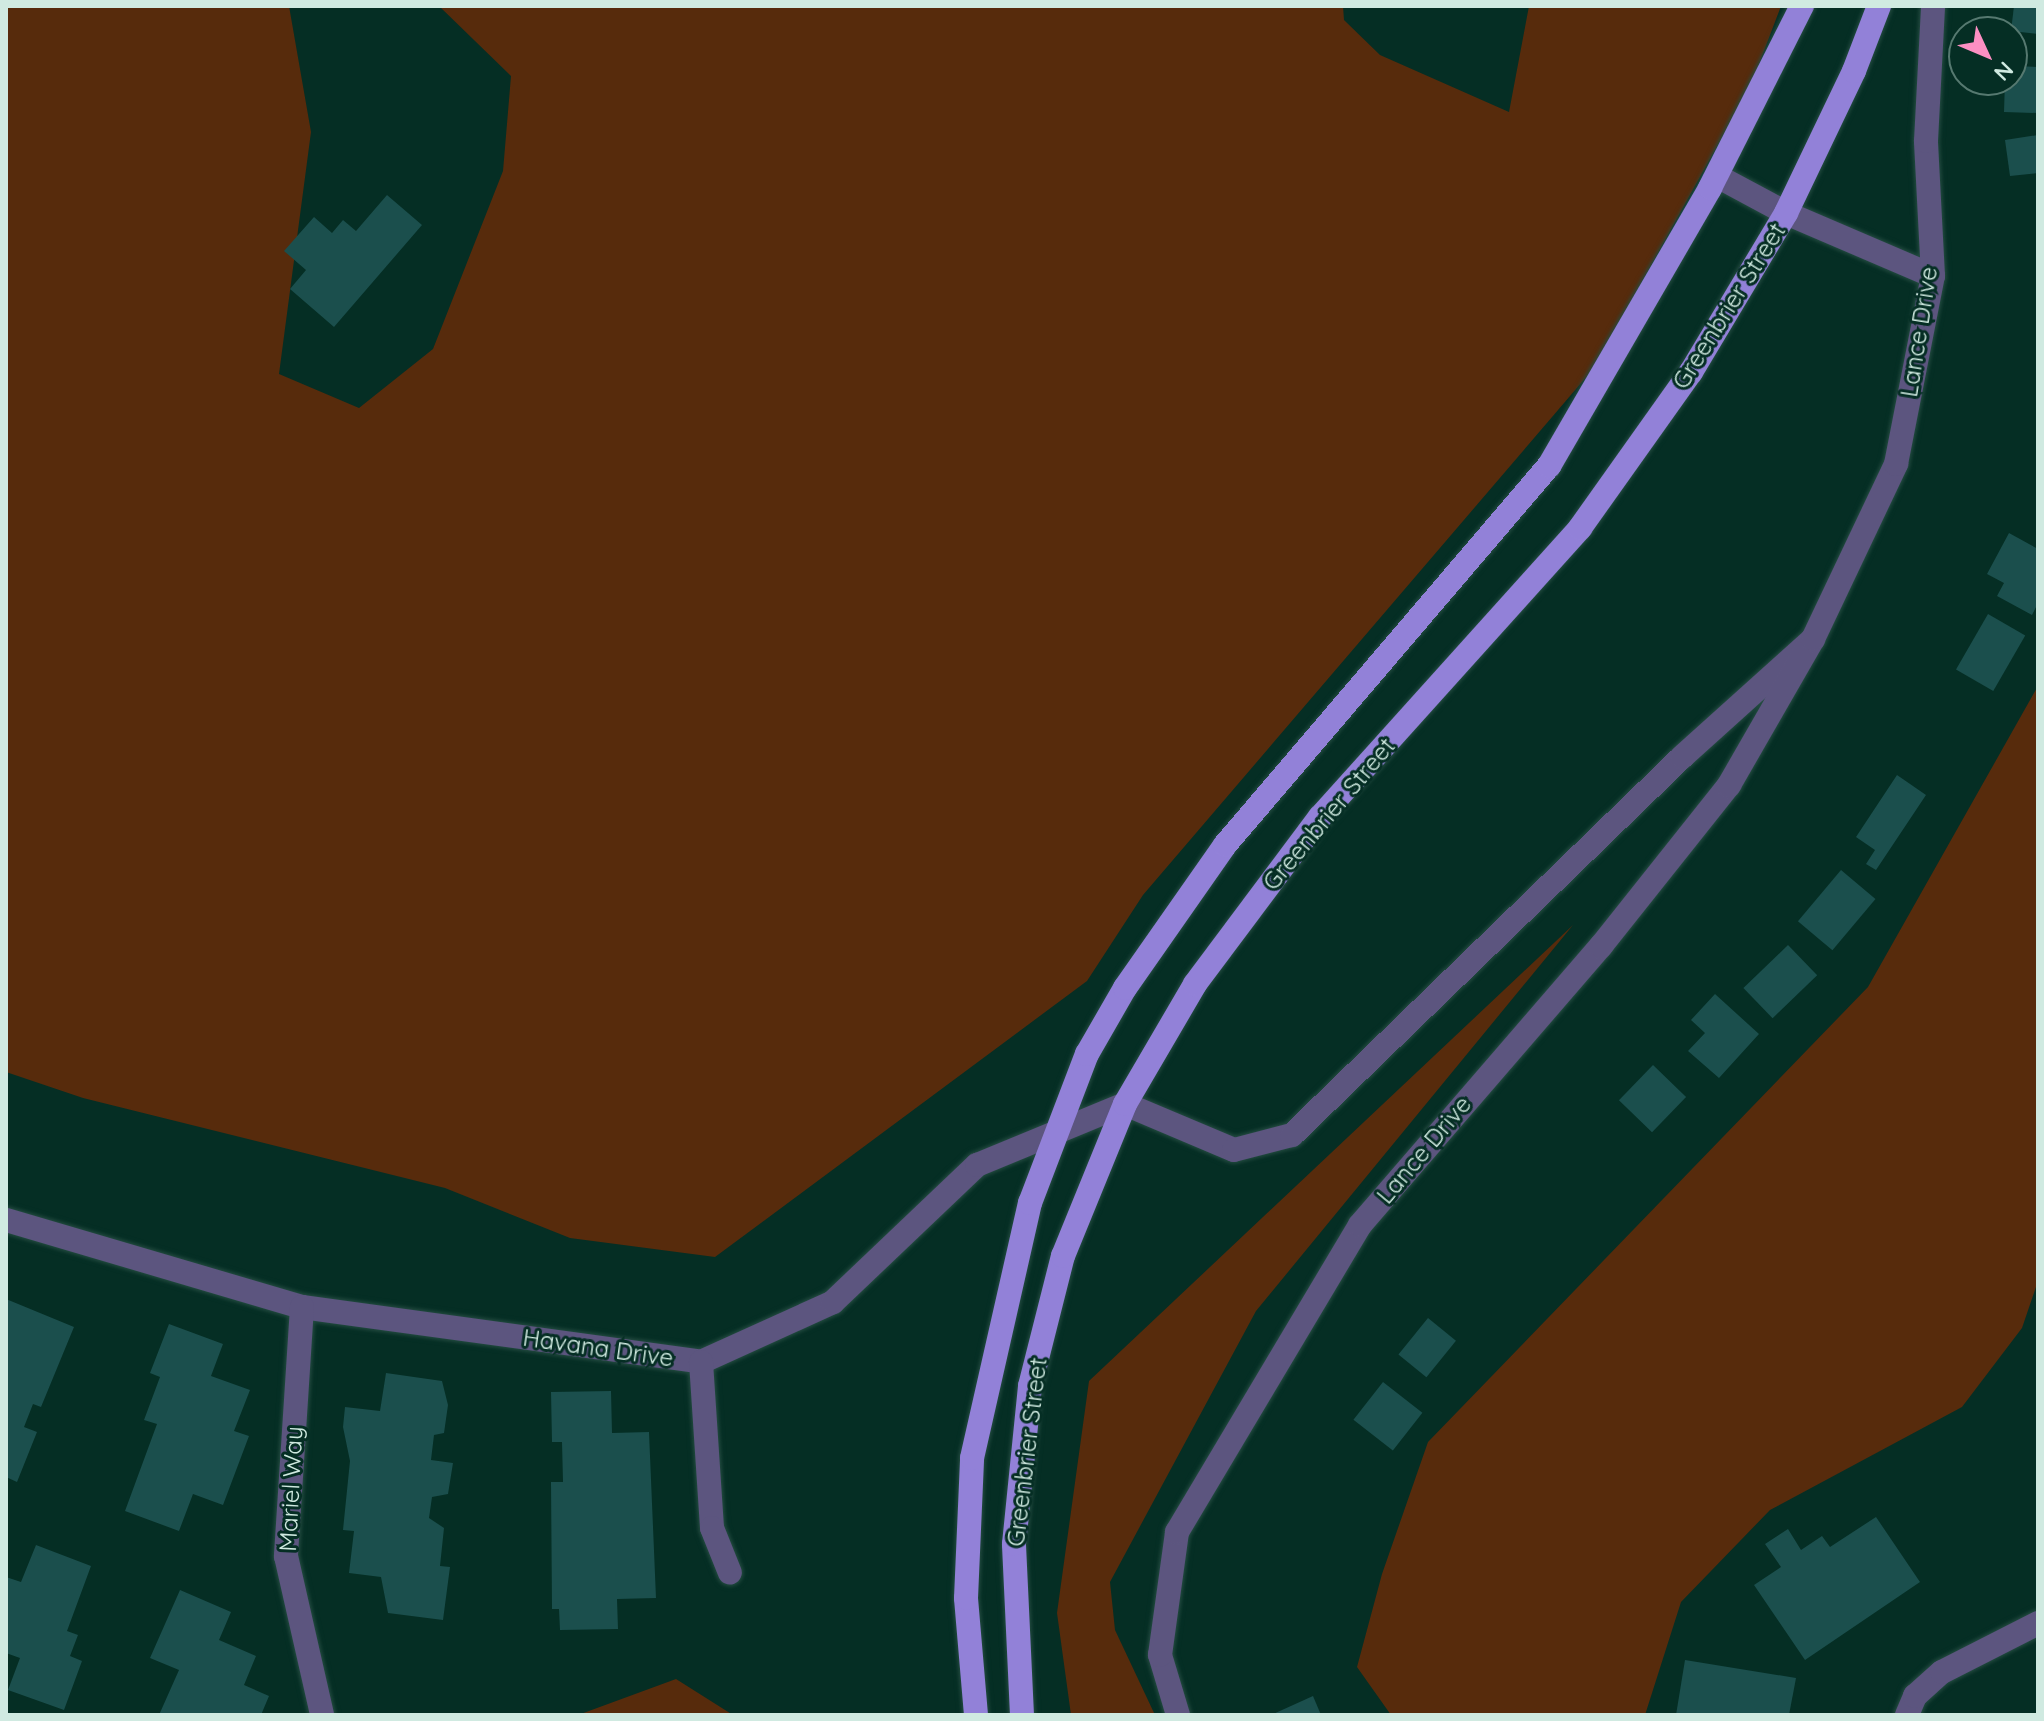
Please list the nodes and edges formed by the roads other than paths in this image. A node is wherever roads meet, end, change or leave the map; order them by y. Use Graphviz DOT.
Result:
graph roads {
  1 [pos="1802,6"];
  2 [pos="1879,6"];
  3 [pos="1933,6"];
  4 [pos="1717,176"];
  5 [pos="1786,213"];
  6 [pos="1933,276"];
  7 [pos="1813,639"];
  8 [pos="1125,1104"];
  9 [pos="1057,1132"];
  10 [pos="6,1220"];
  11 [pos="302,1307"];
  12 [pos="701,1362"];
  13 [pos="730,1573"];
  14 [pos="2038,1623"];
  15 [pos="322,1715"];
  16 [pos="976,1715"];
  17 [pos="1022,1715"];
  18 [pos="1178,1715"];
  19 [pos="1907,1715"];
  1 -- 4 [label="main road, Greenbrier Street"];
  2 -- 5 [label="main road, Greenbrier Street"];
  3 -- 6 [label="street, Lance Drive"];
  4 -- 5 [label="street"];
  4 -- 9 [label="main road, Greenbrier Street"];
  5 -- 6 [label="street"];
  5 -- 8 [label="main road, Greenbrier Street"];
  6 -- 7 [label="street, Lance Drive"];
  7 -- 8 [label="street, Lance Drive"];
  7 -- 18 [label="street, Lance Drive"];
  8 -- 9 [label="street, Havana Drive"];
  8 -- 17 [label="main road, Greenbrier Street"];
  9 -- 12 [label="street, Havana Drive"];
  9 -- 16 [label="main road, Greenbrier Street"];
  10 -- 11 [label="street, Havana Drive"];
  11 -- 12 [label="street, Havana Drive"];
  11 -- 15 [label="street, Mariel Way"];
  12 -- 13 [label="street"];
  14 -- 19 [label="street"];
}
